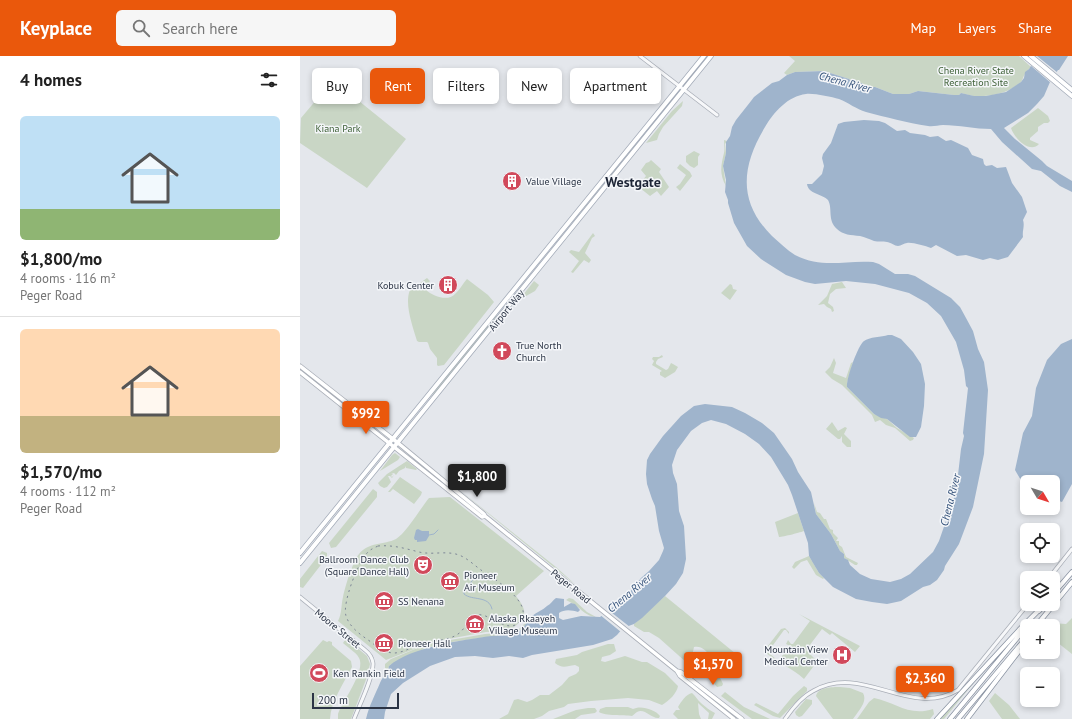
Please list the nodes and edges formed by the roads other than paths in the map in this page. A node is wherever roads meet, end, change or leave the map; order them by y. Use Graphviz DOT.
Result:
graph roads {
  1 [pos="640,56"];
  2 [pos="704,56"];
  3 [pos="711,56"];
  4 [pos="1028,57"];
  5 [pos="1060,83"];
  6 [pos="680,86"];
  7 [pos="684,90"];
  8 [pos="1072,90"];
  9 [pos="1072,96"];
  10 [pos="717,115"];
  11 [pos="300,366"];
  12 [pos="300,372"];
  13 [pos="393,439"];
  14 [pos="390,443"];
  15 [pos="398,443"];
  16 [pos="394,447"];
  17 [pos="485,516"];
  18 [pos="1072,549"];
  19 [pos="300,553"];
  20 [pos="300,564"];
  21 [pos="1055,571"];
  22 [pos="1072,572"];
  23 [pos="1072,582"];
  24 [pos="1060,586"];
  25 [pos="300,598"];
  26 [pos="1022,611"];
  27 [pos="1038,611"];
  28 [pos="1038,611"];
  29 [pos="1042,619"];
  30 [pos="1020,646"];
  31 [pos="1020,651"];
  32 [pos="677,671"];
  33 [pos="862,689"];
  34 [pos="948,699"];
  35 [pos="354,719"];
  36 [pos="734,719"];
  37 [pos="742,719"];
  38 [pos="785,719"];
  39 [pos="937,719"];
  40 [pos="950,719"];
  41 [pos="958,719"];
  42 [pos="967,719"];
  1 -- 6 [label="street"];
  2 -- 6 [label="main road, Airport Way"];
  3 -- 7 [label="main road, Airport Way"];
  4 -- 5 [label="main road"];
  5 -- 8 [label="main road"];
  5 -- 9 [label="main road"];
  6 -- 7 [label="street"];
  6 -- 13 [label="main road, Airport Way"];
  7 -- 10 [label="street"];
  7 -- 15 [label="main road, Airport Way"];
  11 -- 13 [label="main road, Peger Road"];
  12 -- 14 [label="main road, Peger Road"];
  13 -- 14 [label="main road, Airport Way"];
  13 -- 15 [label="main road, Peger Road"];
  14 -- 16 [label="main road, Peger Road"];
  14 -- 19 [label="main road, Airport Way"];
  15 -- 16 [label="main road, Airport Way"];
  15 -- 17 [label="main road, Peger Road"];
  16 -- 17 [label="main road, Peger Road"];
  16 -- 20 [label="main road, Airport Way"];
  17 -- 32 [label="main road, Peger Road"];
  18 -- 21 [label="street"];
  22 -- 24 [label="main road"];
  23 -- 29 [label="main road"];
  25 -- 35 [label="street, Moore Street"];
  26 -- 34 [label="street"];
  27 -- 39 [label="main road"];
  28 -- 40 [label="main road"];
  30 -- 41 [label="main road"];
  31 -- 42 [label="main road"];
  32 -- 36 [label="main road, Peger Road"];
  32 -- 37 [label="main road, Peger Road"];
  33 -- 38 [label="street"];
}
